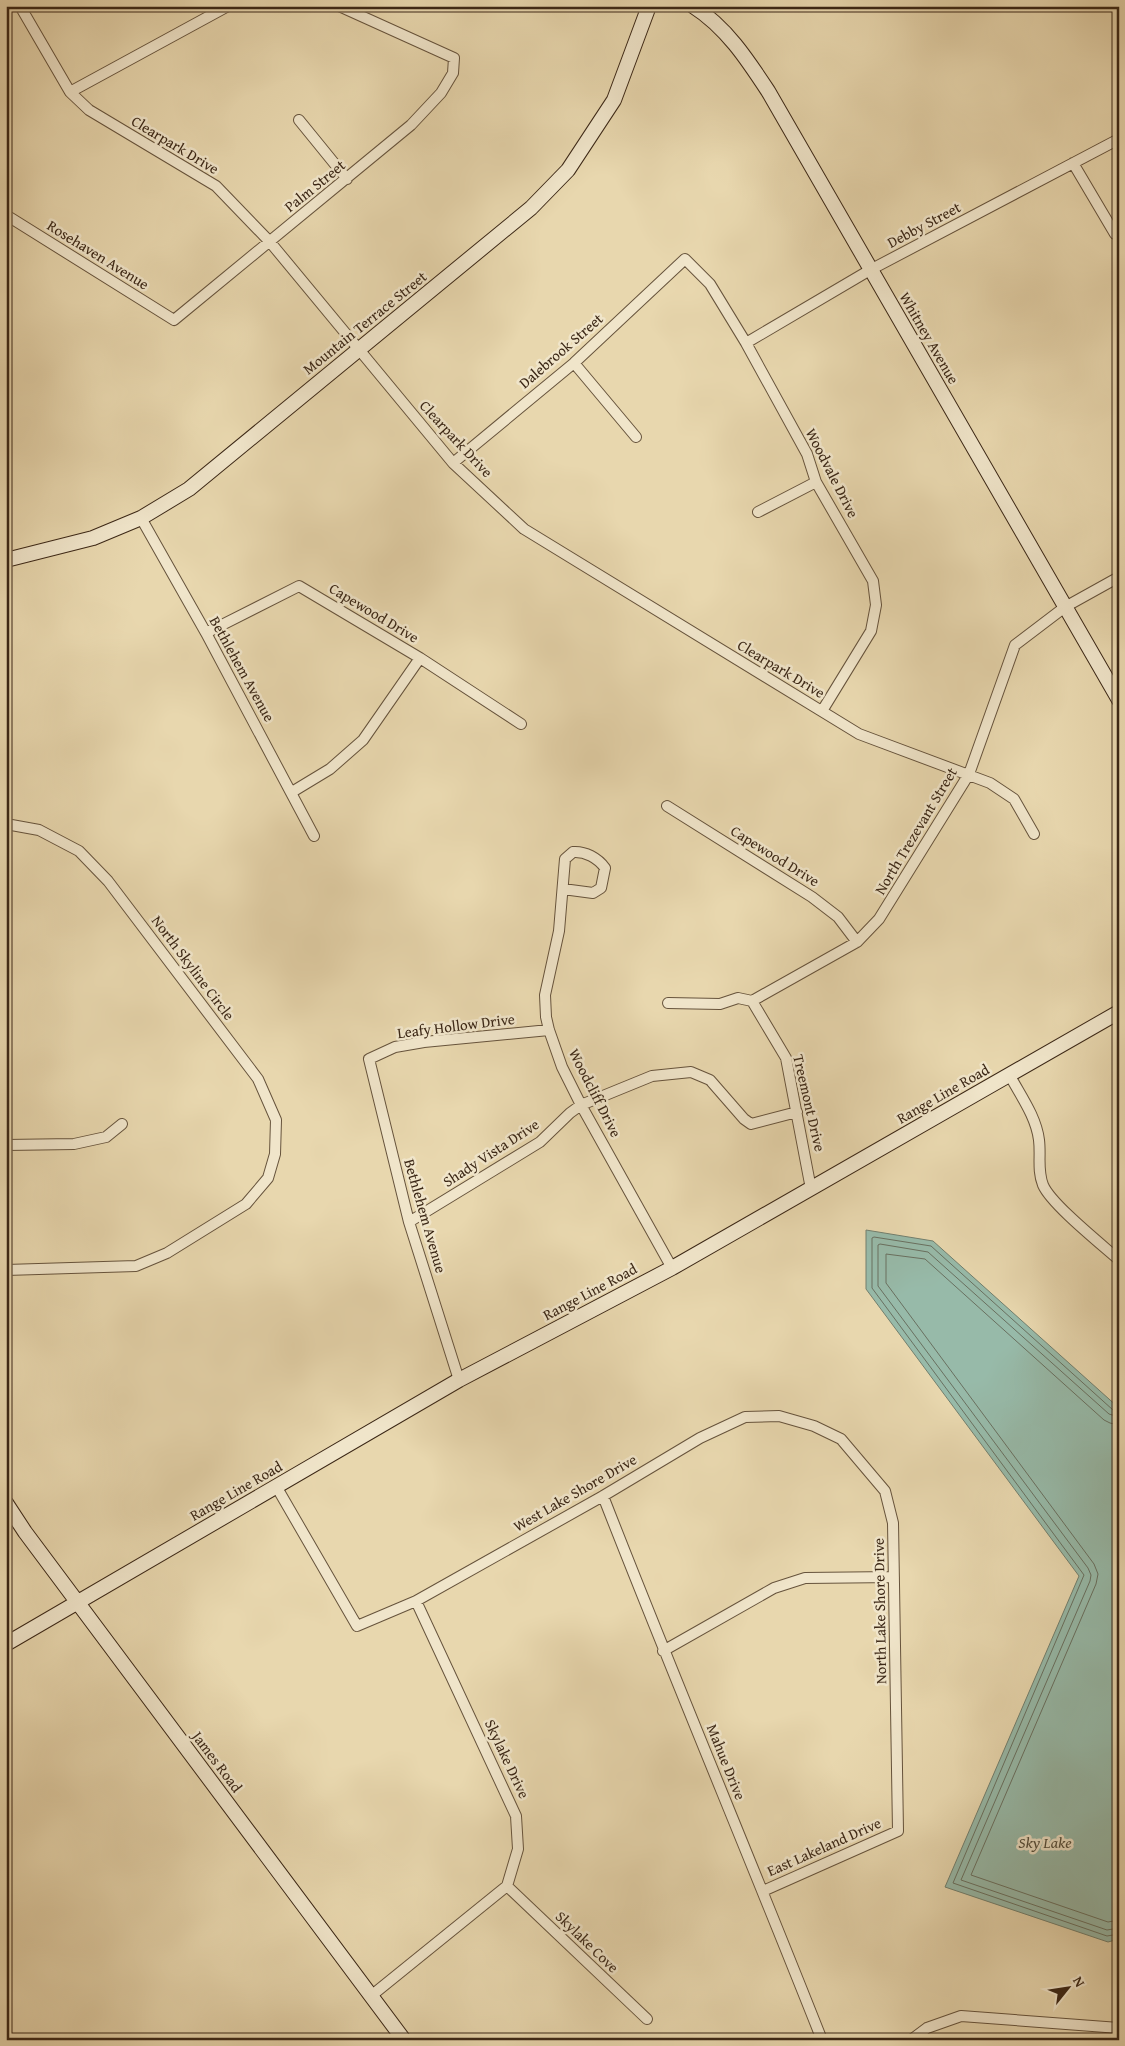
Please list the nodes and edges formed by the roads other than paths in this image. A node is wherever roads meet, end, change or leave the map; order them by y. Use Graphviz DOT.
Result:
graph roads {
  1 [pos="20,6"];
  2 [pos="228,6"];
  3 [pos="339,6"];
  4 [pos="649,6"];
  5 [pos="693,6"];
  6 [pos="703,6"];
  7 [pos="715,23"];
  8 [pos="70,92"];
  9 [pos="298,120"];
  10 [pos="1119,139"];
  11 [pos="1074,163"];
  12 [pos="347,179"];
  13 [pos="6,215"];
  14 [pos="1115,234"];
  15 [pos="270,242"];
  16 [pos="685,259"];
  17 [pos="870,270"];
  18 [pos="174,320"];
  19 [pos="746,343"];
  20 [pos="358,349"];
  21 [pos="574,363"];
  22 [pos="636,437"];
  23 [pos="453,463"];
  24 [pos="816,482"];
  25 [pos="758,512"];
  26 [pos="141,518"];
  27 [pos="6,560"];
  28 [pos="1119,577"];
  29 [pos="1065,607"];
  30 [pos="206,633"];
  31 [pos="420,658"];
  32 [pos="1119,700"];
  33 [pos="822,711"];
  34 [pos="520,724"];
  35 [pos="969,774"];
  36 [pos="292,792"];
  37 [pos="667,806"];
  38 [pos="6,824"];
  39 [pos="1034,834"];
  40 [pos="314,836"];
  41 [pos="563,889"];
  42 [pos="857,942"];
  43 [pos="752,1001"];
  44 [pos="668,1003"];
  45 [pos="1119,1012"];
  46 [pos="549,1030"];
  47 [pos="369,1059"];
  48 [pos="1009,1074"];
  49 [pos="581,1105"];
  50 [pos="797,1112"];
  51 [pos="122,1124"];
  52 [pos="6,1145"];
  53 [pos="811,1189"];
  54 [pos="409,1222"];
  55 [pos="1119,1260"];
  56 [pos="672,1268"];
  57 [pos="6,1270"];
  58 [pos="459,1380"];
  59 [pos="814,1426"];
  60 [pos="276,1486"];
  61 [pos="603,1496"];
  62 [pos="6,1503"];
  63 [pos="894,1577"];
  64 [pos="416,1601"];
  65 [pos="77,1602"];
  66 [pos="6,1644"];
  67 [pos="663,1651"];
  68 [pos="898,1831"];
  69 [pos="507,1886"];
  70 [pos="763,1891"];
  71 [pos="371,1996"];
  72 [pos="647,2019"];
  73 [pos="1119,2028"];
  74 [pos="404,2040"];
  75 [pos="822,2040"];
  76 [pos="911,2040"];
  1 -- 8 [label="street, Clearpark Drive"];
  2 -- 8 [label="street"];
  3 -- 12 [label="street, Palm Street"];
  4 -- 20 [label="main road, Mountain Terrace Street"];
  5 -- 7 [label="main road, Whitney Avenue"];
  6 -- 7 [label="main road"];
  7 -- 17 [label="main road, Whitney Avenue"];
  8 -- 15 [label="street, Clearpark Drive"];
  9 -- 12 [label="street"];
  10 -- 11 [label="street, Debby Street"];
  11 -- 14 [label="street"];
  11 -- 17 [label="street, Debby Street"];
  12 -- 15 [label="street, Palm Street"];
  13 -- 18 [label="street, Rosehaven Avenue"];
  15 -- 18 [label="street, Palm Street"];
  15 -- 20 [label="street, Clearpark Drive"];
  16 -- 19 [label="street, Woodvale Drive"];
  16 -- 21 [label="street, Dalebrook Street"];
  17 -- 19 [label="street, Debby Street"];
  17 -- 29 [label="main road, Whitney Avenue"];
  19 -- 24 [label="street, Woodvale Drive"];
  20 -- 23 [label="street, Clearpark Drive"];
  20 -- 26 [label="main road, Mountain Terrace Street"];
  21 -- 22 [label="street"];
  21 -- 23 [label="street, Dalebrook Street"];
  23 -- 33 [label="street, Clearpark Drive"];
  24 -- 25 [label="street"];
  24 -- 33 [label="street, Woodvale Drive"];
  26 -- 27 [label="main road, Mountain Terrace Street"];
  26 -- 30 [label="street, Bethlehem Avenue"];
  28 -- 29 [label="street, North Trezevant Street"];
  29 -- 32 [label="main road, Whitney Avenue"];
  29 -- 35 [label="street, North Trezevant Street"];
  30 -- 31 [label="street, Capewood Drive"];
  30 -- 36 [label="street, Bethlehem Avenue"];
  31 -- 34 [label="street, Capewood Drive"];
  31 -- 36 [label="street"];
  33 -- 35 [label="street, Clearpark Drive"];
  35 -- 39 [label="street, Clearpark Drive"];
  35 -- 42 [label="street, North Trezevant Street"];
  36 -- 40 [label="street, Bethlehem Avenue"];
  37 -- 42 [label="street, Capewood Drive"];
  38 -- 57 [label="street, North Skyline Circle"];
  41 -- 41 [label="street, Woodcliff Drive"];
  41 -- 46 [label="street, Woodcliff Drive"];
  42 -- 43 [label="street, North Trezevant Street"];
  43 -- 44 [label="street"];
  43 -- 50 [label="street, Treemont Drive"];
  45 -- 48 [label="main road, Range Line Road"];
  46 -- 47 [label="street, Leafy Hollow Drive"];
  46 -- 49 [label="street, Woodcliff Drive"];
  47 -- 54 [label="street, Bethlehem Avenue"];
  48 -- 53 [label="main road, Range Line Road"];
  48 -- 55 [label="street"];
  49 -- 50 [label="street, Shady Vista Drive"];
  49 -- 54 [label="street, Shady Vista Drive"];
  49 -- 56 [label="street, Woodcliff Drive"];
  50 -- 53 [label="street, Treemont Drive"];
  51 -- 52 [label="street"];
  53 -- 56 [label="main road, Range Line Road"];
  54 -- 58 [label="street, Bethlehem Avenue"];
  56 -- 58 [label="main road, Range Line Road"];
  58 -- 60 [label="main road, Range Line Road"];
  59 -- 61 [label="street, West Lake Shore Drive"];
  59 -- 63 [label="street, North Lake Shore Drive"];
  60 -- 64 [label="street, West Lake Shore Drive"];
  60 -- 65 [label="main road, Range Line Road"];
  61 -- 64 [label="street, West Lake Shore Drive"];
  61 -- 67 [label="street, Mahue Drive"];
  62 -- 65 [label="main road, James Road"];
  63 -- 67 [label="street"];
  63 -- 68 [label="street, North Lake Shore Drive"];
  64 -- 69 [label="street, Skylake Drive"];
  65 -- 66 [label="main road, Range Line Road"];
  65 -- 71 [label="main road, James Road"];
  67 -- 70 [label="street, Mahue Drive"];
  68 -- 70 [label="street, East Lakeland Drive"];
  69 -- 71 [label="street"];
  69 -- 72 [label="street, Skylake Cove"];
  70 -- 75 [label="street, Mahue Drive"];
  71 -- 74 [label="main road, James Road"];
  73 -- 76 [label="street"];
}
